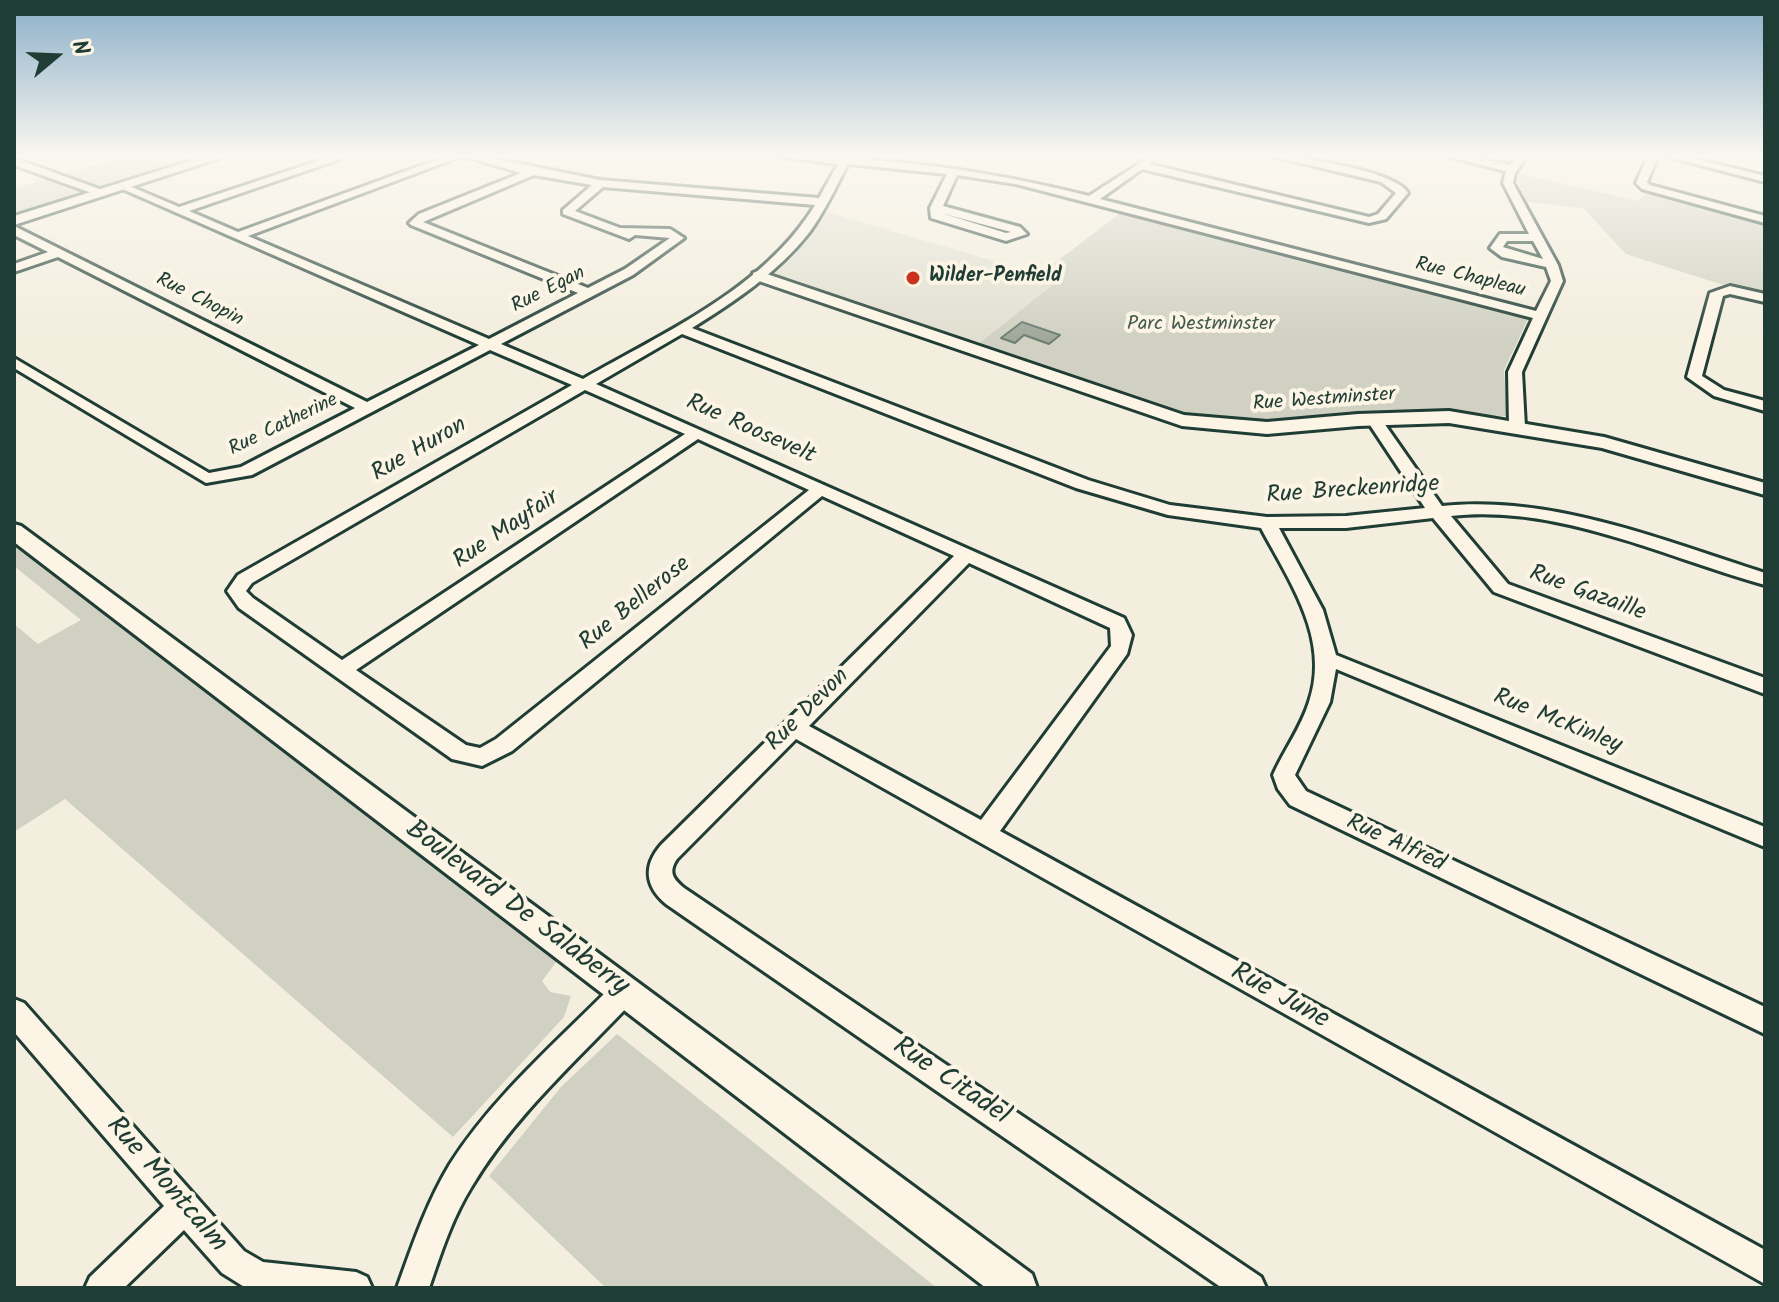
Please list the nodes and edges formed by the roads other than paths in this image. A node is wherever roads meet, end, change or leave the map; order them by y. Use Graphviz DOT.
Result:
graph roads {
  1 [pos="192,217"];
  2 [pos="290,217"];
  3 [pos="422,217"];
  4 [pos="580,217"];
  5 [pos="812,217"];
  6 [pos="937,217"];
  7 [pos="968,217"];
  8 [pos="1156,217"];
  9 [pos="1356,217"];
  10 [pos="1382,217"];
  11 [pos="1526,217"];
  12 [pos="14,230"];
  13 [pos="237,236"];
  14 [pos="1538,238"];
  15 [pos="58,253"];
  16 [pos="1552,265"];
  17 [pos="14,268"];
  18 [pos="758,276"];
  19 [pos="589,293"];
  20 [pos="1765,298"];
  21 [pos="1540,316"];
  22 [pos="681,329"];
  23 [pos="491,344"];
  24 [pos="14,362"];
  25 [pos="583,384"];
  26 [pos="1765,406"];
  27 [pos="367,408"];
  28 [pos="1374,419"];
  29 [pos="1517,427"];
  30 [pos="697,433"];
  31 [pos="821,489"];
  32 [pos="1765,489"];
  33 [pos="1437,511"];
  34 [pos="1267,523"];
  35 [pos="14,531"];
  36 [pos="967,554"];
  37 [pos="1765,579"];
  38 [pos="1328,660"];
  39 [pos="343,669"];
  40 [pos="1765,686"];
  41 [pos="793,727"];
  42 [pos="482,757"];
  43 [pos="984,835"];
  44 [pos="1765,837"];
  45 [pos="657,872"];
  46 [pos="624,992"];
  47 [pos="14,1012"];
  48 [pos="1765,1021"];
  49 [pos="183,1209"];
  50 [pos="1765,1268"];
  51 [pos="101,1288"];
  52 [pos="356,1288"];
  53 [pos="413,1288"];
  54 [pos="1018,1288"];
  55 [pos="1250,1288"];
  1 -- 13 [label="street, Rue Roosevelt"];
  2 -- 13 [label="street"];
  3 -- 19 [label="street"];
  4 -- 19 [label="street, Rue Egan"];
  5 -- 18 [label="street, Rue Huron"];
  6 -- 7 [label="street"];
  8 -- 21 [label="street, Rue Chapleau"];
  9 -- 10 [label="street"];
  11 -- 14 [label="street"];
  12 -- 15 [label="street, Rue Chopin"];
  13 -- 23 [label="street, Rue Roosevelt"];
  14 -- 16 [label="street"];
  14 -- 16 [label="street"];
  15 -- 17 [label="street"];
  15 -- 27 [label="street, Rue Chopin"];
  16 -- 21 [label="street"];
  18 -- 22 [label="street, Rue Huron"];
  18 -- 28 [label="street, Rue Westminster"];
  19 -- 23 [label="street, Rue Egan"];
  20 -- 26 [label="street"];
  21 -- 29 [label="street"];
  22 -- 25 [label="street, Rue Huron"];
  22 -- 34 [label="street, Rue Breckenridge"];
  23 -- 25 [label="street, Rue Roosevelt"];
  23 -- 27 [label="street, Rue Catherine"];
  24 -- 27 [label="street, Rue Catherine"];
  25 -- 30 [label="street, Rue Roosevelt"];
  25 -- 39 [label="street, Rue Huron"];
  28 -- 29 [label="street, Rue Westminster"];
  28 -- 33 [label="street, Rue Gazaille"];
  29 -- 32 [label="street, Rue Westminster"];
  30 -- 31 [label="street, Rue Roosevelt"];
  30 -- 39 [label="street, Rue Mayfair"];
  31 -- 36 [label="street, Rue Roosevelt"];
  31 -- 42 [label="street, Rue Bellerose"];
  33 -- 34 [label="street, Rue Breckenridge"];
  33 -- 37 [label="street, Rue Breckenridge"];
  33 -- 40 [label="street, Rue Gazaille"];
  34 -- 38 [label="street, Rue Alfred"];
  35 -- 46 [label="street, Boulevard De Salaberry"];
  36 -- 41 [label="street, Rue Devon"];
  36 -- 43 [label="street, Rue Roosevelt"];
  38 -- 44 [label="street, Rue McKinley"];
  38 -- 48 [label="street, Rue Alfred"];
  39 -- 42 [label="street, Rue Huron"];
  41 -- 43 [label="street, Rue June"];
  41 -- 45 [label="street, Rue Devon"];
  43 -- 50 [label="street, Rue June"];
  45 -- 55 [label="street, Rue Citadel"];
  46 -- 53 [label="street"];
  46 -- 54 [label="street, Boulevard De Salaberry"];
  47 -- 49 [label="street, Rue Montcalm"];
  49 -- 51 [label="street"];
  49 -- 52 [label="street, Rue Montcalm"];
}
